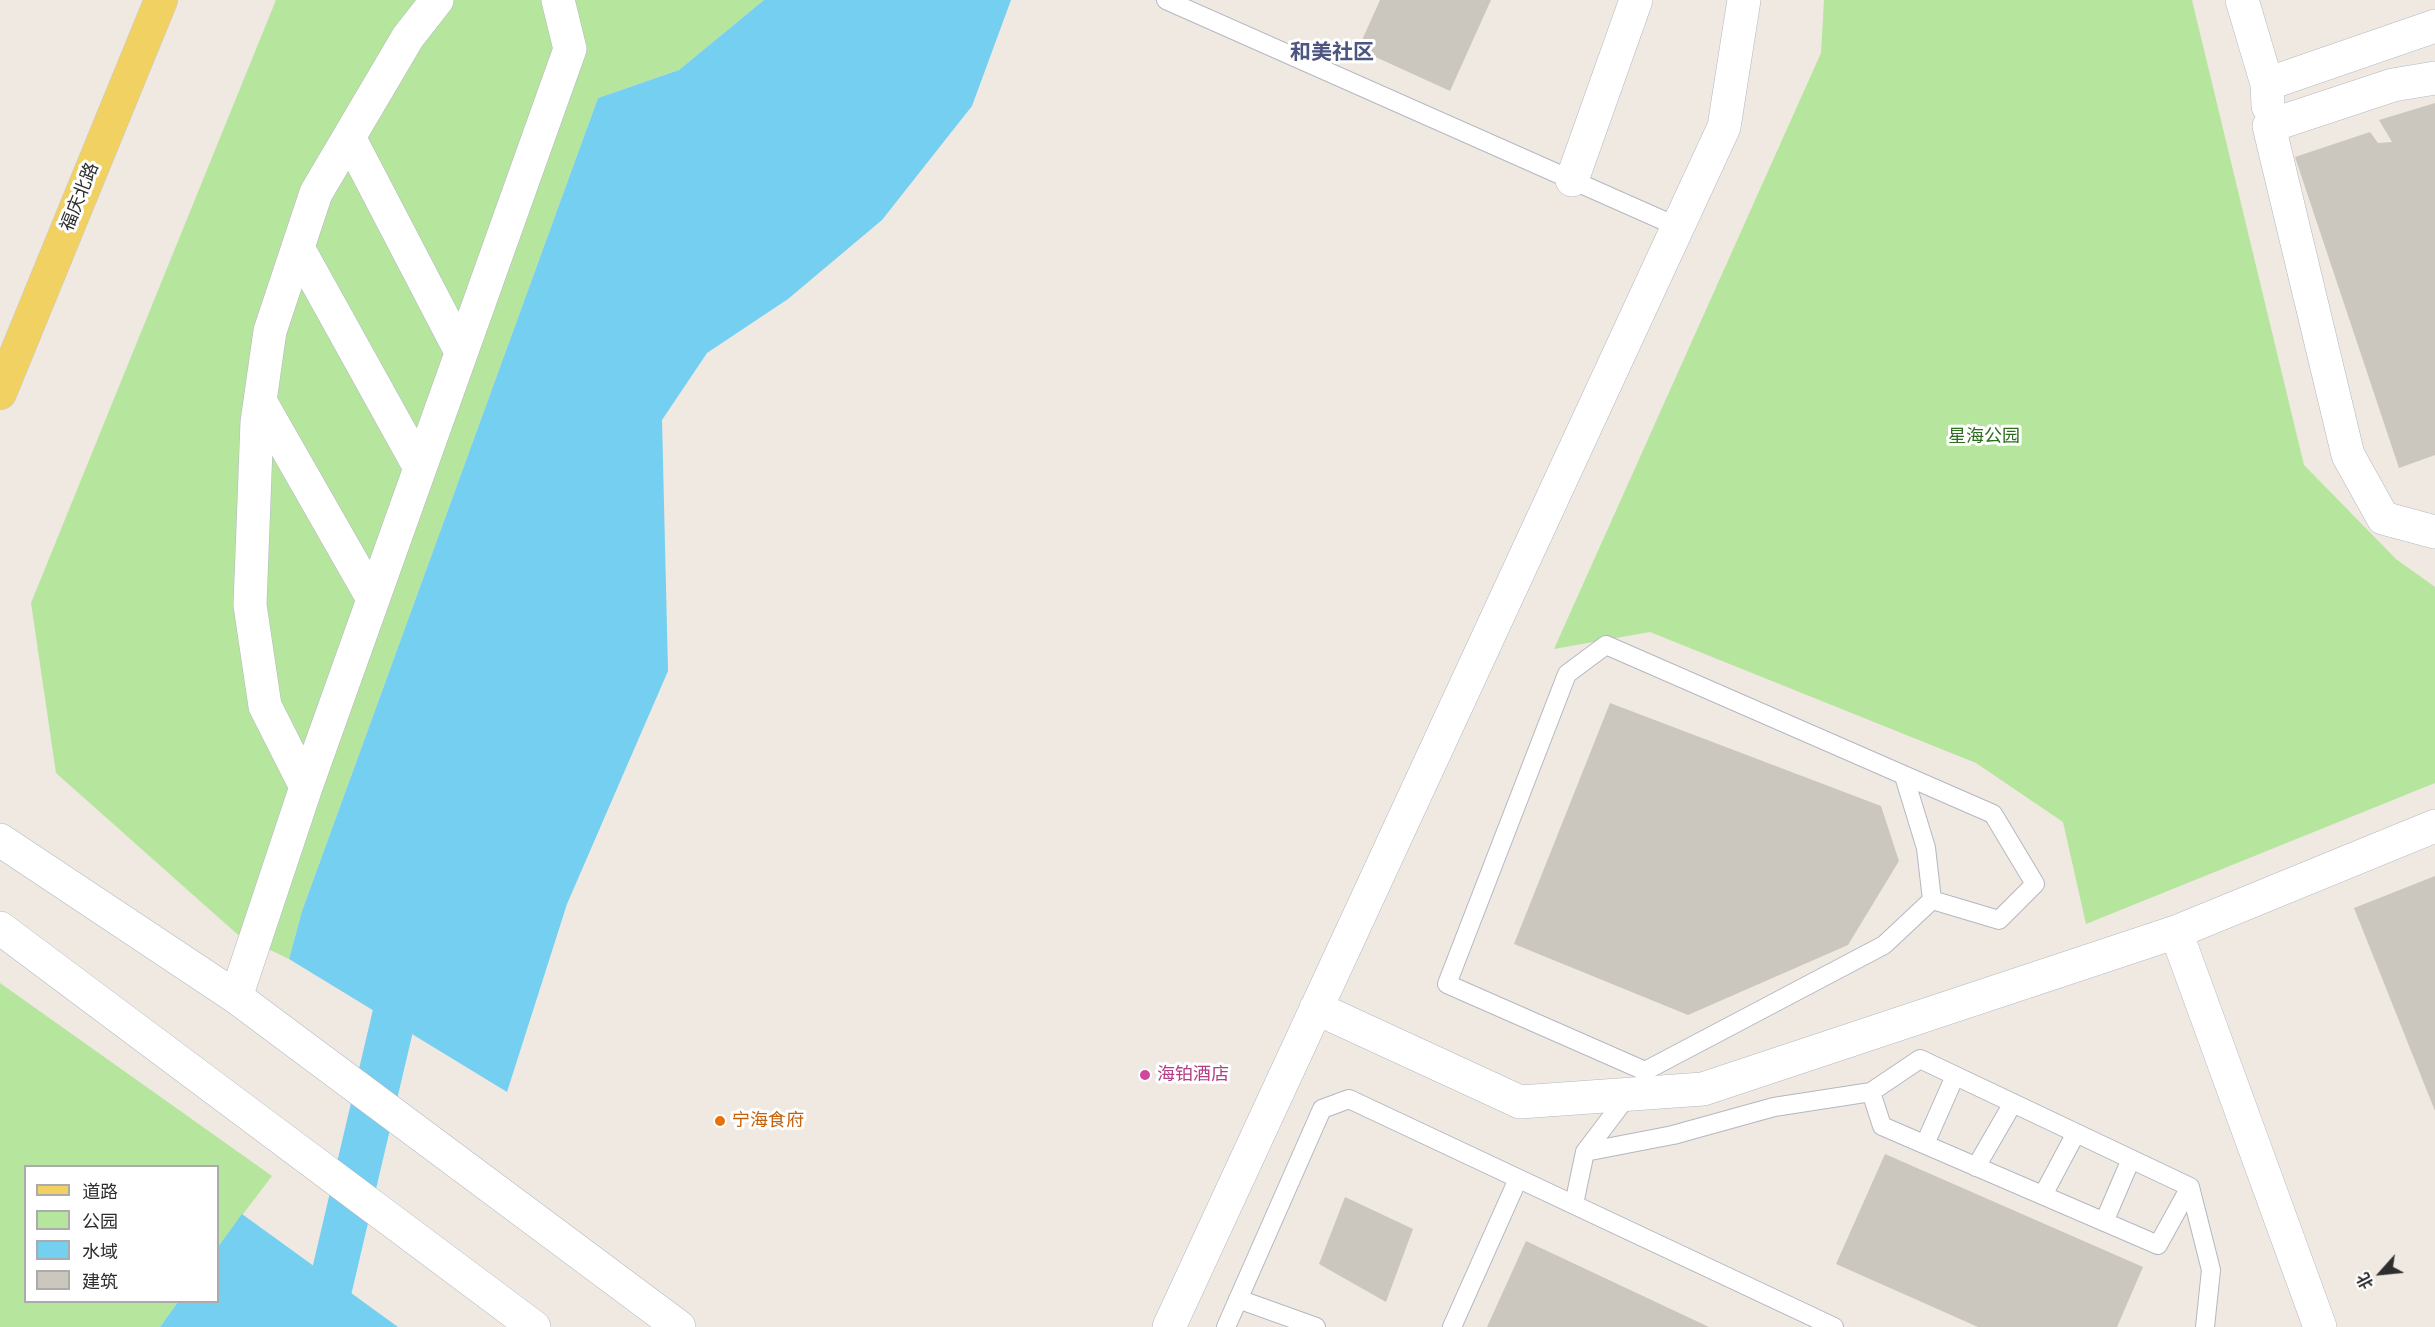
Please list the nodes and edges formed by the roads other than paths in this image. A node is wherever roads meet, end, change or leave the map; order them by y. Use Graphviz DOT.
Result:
graph roads {
  1 [pos="161,0"];
  2 [pos="437,0"];
  3 [pos="558,0"];
  4 [pos="1166,0"];
  5 [pos="1636,0"];
  6 [pos="1744,0"];
  7 [pos="2242,0"];
  8 [pos="2435,26"];
  9 [pos="2435,78"];
  10 [pos="2266,84"];
  11 [pos="2269,126"];
  12 [pos="349,137"];
  13 [pos="1572,180"];
  14 [pos="1678,226"];
  15 [pos="298,248"];
  16 [pos="461,352"];
  17 [pos="0,393"];
  18 [pos="260,401"];
  19 [pos="420,468"];
  20 [pos="2435,532"];
  21 [pos="373,599"];
  22 [pos="1904,776"];
  23 [pos="306,787"];
  24 [pos="2435,826"];
  25 [pos="0,840"];
  26 [pos="1932,900"];
  27 [pos="0,928"];
  28 [pos="2176,932"];
  29 [pos="236,997"];
  30 [pos="1316,1008"];
  31 [pos="1955,1076"];
  32 [pos="1636,1083"];
  33 [pos="1871,1092"];
  34 [pos="2013,1103"];
  35 [pos="2076,1133"];
  36 [pos="1925,1144"];
  37 [pos="1585,1152"];
  38 [pos="2131,1159"];
  39 [pos="1976,1167"];
  40 [pos="1518,1179"];
  41 [pos="2190,1187"];
  42 [pos="2043,1195"];
  43 [pos="1574,1204"];
  44 [pos="2104,1222"];
  45 [pos="1238,1299"];
  46 [pos="1832,1326"];
  47 [pos="534,1327"];
  48 [pos="679,1327"];
  49 [pos="1169,1327"];
  50 [pos="1226,1327"];
  51 [pos="1316,1327"];
  52 [pos="1452,1327"];
  53 [pos="2205,1327"];
  54 [pos="2320,1327"];
  1 -- 17 [label="main road, 福庆北路"];
  2 -- 12 [label="street"];
  3 -- 16 [label="street"];
  4 -- 13 [label="lane"];
  5 -- 13 [label="street"];
  6 -- 14 [label="street"];
  7 -- 10 [label="street"];
  8 -- 10 [label="street"];
  9 -- 11 [label="street"];
  10 -- 11 [label="street"];
  11 -- 20 [label="street"];
  12 -- 15 [label="street"];
  12 -- 16 [label="street"];
  13 -- 14 [label="lane"];
  14 -- 30 [label="street"];
  15 -- 18 [label="street"];
  15 -- 19 [label="street"];
  16 -- 19 [label="street"];
  18 -- 21 [label="street"];
  18 -- 23 [label="street"];
  19 -- 21 [label="street"];
  21 -- 23 [label="street"];
  22 -- 26 [label="lane"];
  22 -- 26 [label="lane"];
  22 -- 32 [label="lane"];
  23 -- 29 [label="street"];
  24 -- 28 [label="street"];
  25 -- 29 [label="street"];
  26 -- 32 [label="lane"];
  27 -- 47 [label="street"];
  28 -- 32 [label="street"];
  28 -- 54 [label="street"];
  29 -- 48 [label="street"];
  30 -- 32 [label="street"];
  30 -- 49 [label="street"];
  31 -- 33 [label="lane"];
  31 -- 34 [label="lane"];
  31 -- 36 [label="lane"];
  32 -- 37 [label="lane"];
  33 -- 36 [label="lane"];
  33 -- 37 [label="lane"];
  34 -- 35 [label="lane"];
  34 -- 39 [label="lane"];
  35 -- 38 [label="lane"];
  35 -- 42 [label="lane"];
  36 -- 39 [label="lane"];
  37 -- 43 [label="lane"];
  38 -- 41 [label="lane"];
  38 -- 44 [label="lane"];
  39 -- 42 [label="lane"];
  40 -- 43 [label="lane"];
  40 -- 45 [label="lane"];
  40 -- 52 [label="lane"];
  41 -- 44 [label="lane"];
  41 -- 53 [label="lane"];
  42 -- 44 [label="lane"];
  43 -- 46 [label="lane"];
  45 -- 50 [label="lane"];
  45 -- 51 [label="lane"];
}
